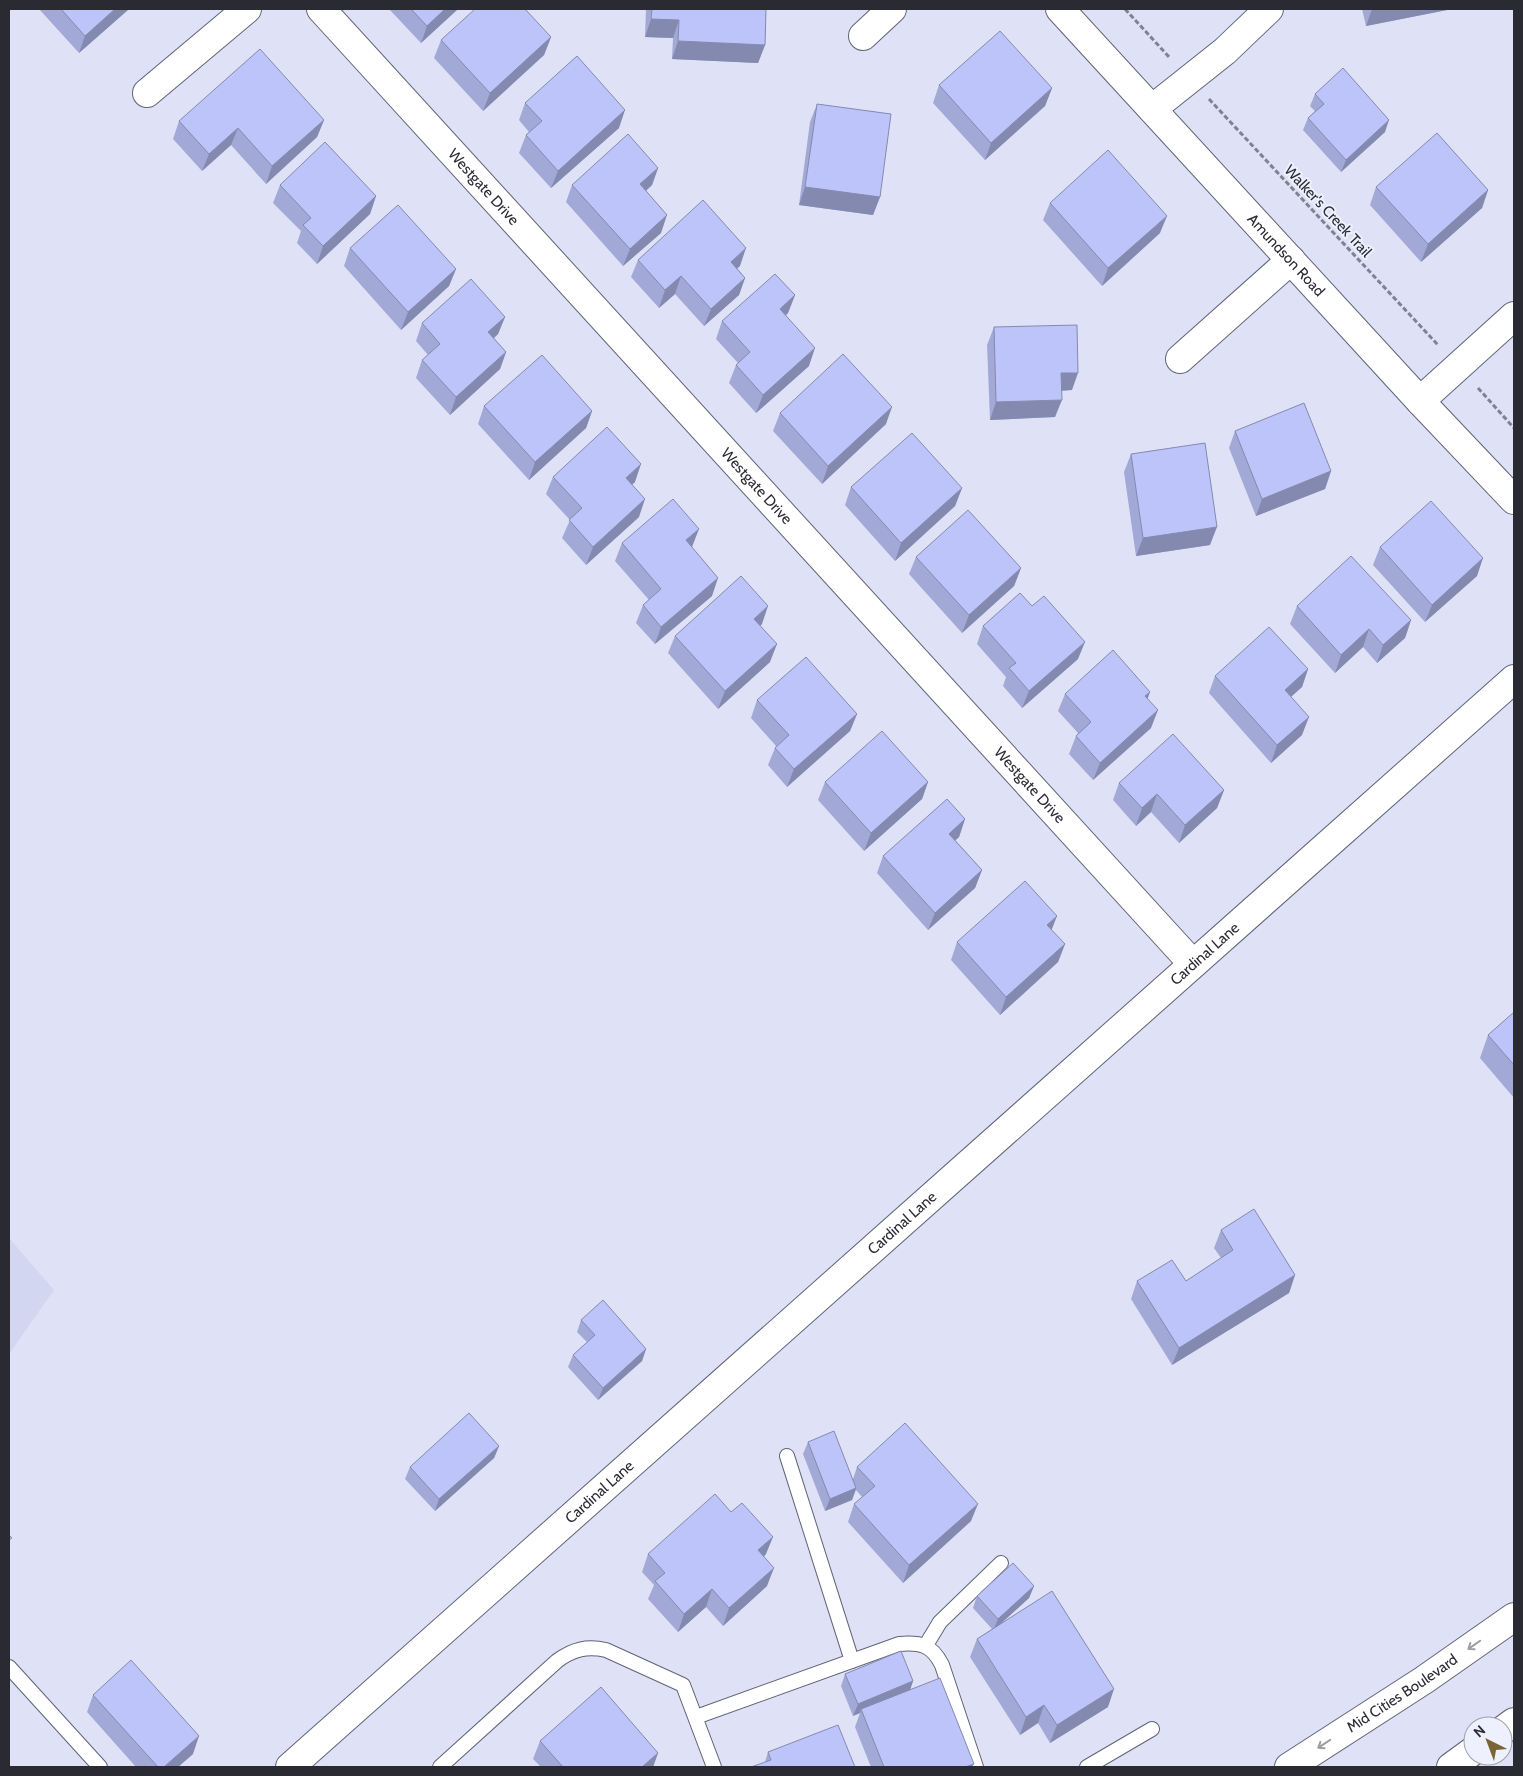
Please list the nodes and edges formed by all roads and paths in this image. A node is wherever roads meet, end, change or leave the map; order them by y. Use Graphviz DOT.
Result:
graph roads {
  1 [pos="246,9"];
  2 [pos="320,9"];
  3 [pos="892,9"];
  4 [pos="1060,9"];
  5 [pos="1125,9"];
  6 [pos="1269,9"];
  7 [pos="863,36"];
  8 [pos="1189,78"];
  9 [pos="147,93"];
  10 [pos="1152,109"];
  11 [pos="1291,260"];
  12 [pos="1514,316"];
  13 [pos="1180,359"];
  14 [pos="1458,367"];
  15 [pos="1420,401"];
  16 [pos="1514,428"];
  17 [pos="1514,500"];
  18 [pos="1514,679"];
  19 [pos="1192,964"];
  20 [pos="787,1456"];
  21 [pos="1001,1563"];
  22 [pos="1514,1617"];
  23 [pos="926,1645"];
  24 [pos="852,1661"];
  25 [pos="9,1667"];
  26 [pos="696,1717"];
  27 [pos="1152,1729"];
  28 [pos="1463,1759"];
  29 [pos="100,1767"];
  30 [pos="290,1767"];
  31 [pos="440,1767"];
  32 [pos="714,1767"];
  33 [pos="976,1767"];
  34 [pos="1088,1767"];
  35 [pos="1289,1767"];
  36 [pos="1451,1767"];
  1 -- 9 [label="street"];
  2 -- 19 [label="street, Westgate Drive"];
  3 -- 7 [label="street"];
  4 -- 10 [label="street, Amundson Road"];
  5 -- 8 [label="path, Walker's Creek Trail"];
  6 -- 8 [label="street"];
  8 -- 10 [label="street"];
  8 -- 14 [label="path, Walker's Creek Trail"];
  10 -- 11 [label="street, Amundson Road"];
  11 -- 13 [label="street"];
  11 -- 15 [label="street, Amundson Road"];
  12 -- 14 [label="street"];
  14 -- 15 [label="street"];
  14 -- 16 [label="path, Walker's Creek Trail"];
  15 -- 17 [label="street, Amundson Road"];
  18 -- 19 [label="street, Cardinal Lane"];
  19 -- 30 [label="street, Cardinal Lane"];
  20 -- 24 [label="lane"];
  21 -- 23 [label="lane"];
  22 -- 35 [label="street, Mid Cities Boulevard, one-way"];
  23 -- 24 [label="lane"];
  23 -- 33 [label="lane"];
  24 -- 26 [label="lane"];
  25 -- 29 [label="lane"];
  26 -- 31 [label="lane"];
  26 -- 32 [label="lane"];
  27 -- 34 [label="lane"];
  28 -- 36 [label="street"];
}
